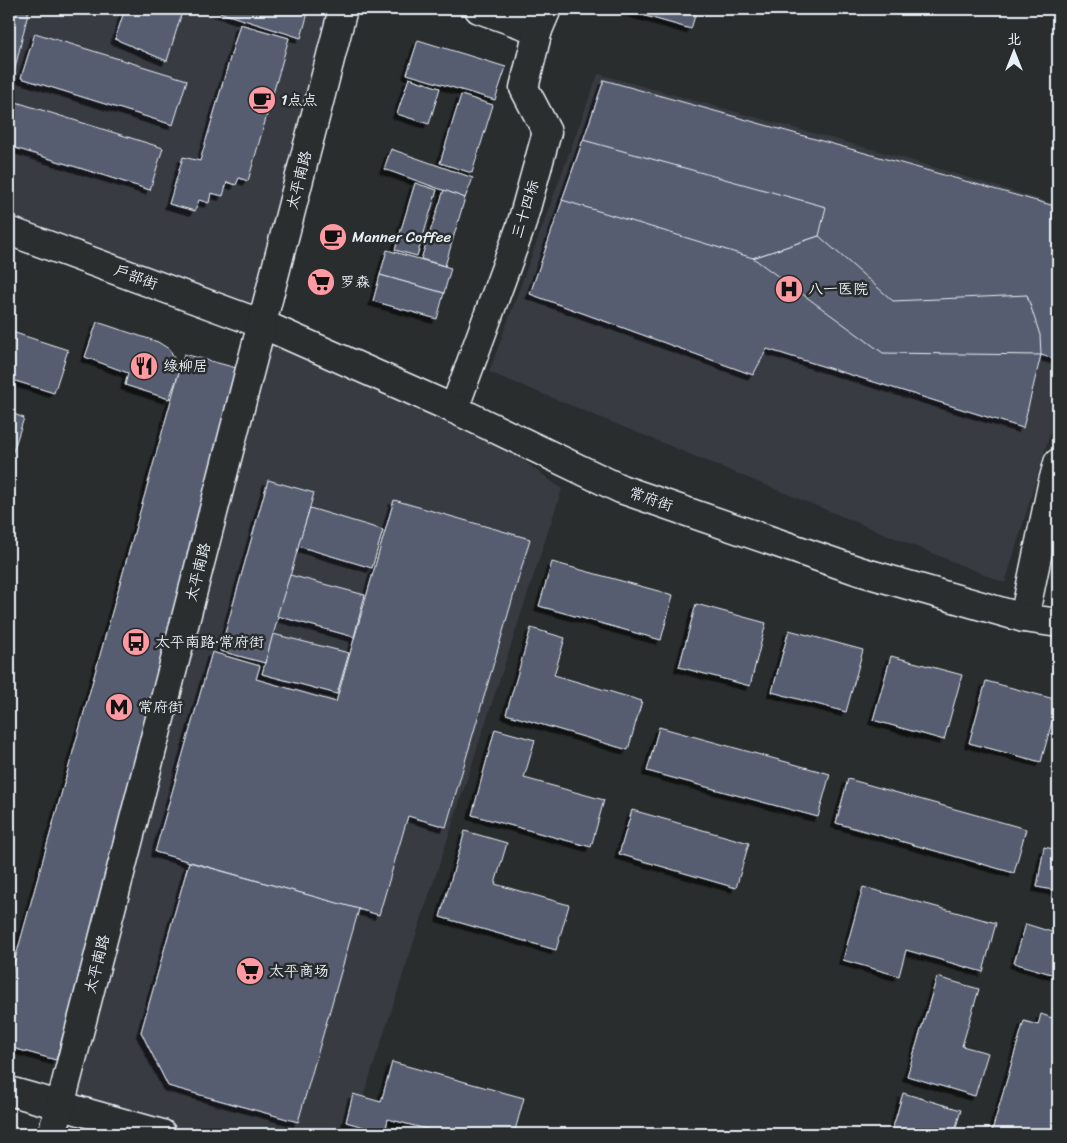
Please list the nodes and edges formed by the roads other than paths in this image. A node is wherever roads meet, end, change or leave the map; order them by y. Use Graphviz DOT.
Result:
graph roads {
  1 [pos="343,9"];
  2 [pos="479,9"];
  3 [pos="542,19"];
  4 [pos="9,231"];
  5 [pos="262,324"];
  6 [pos="454,409"];
  7 [pos="1058,462"];
  8 [pos="1024,618"];
  9 [pos="1058,623"];
  10 [pos="9,1092"];
  11 [pos="60,1106"];
  12 [pos="52,1134"];
  13 [pos="162,1134"];
  1 -- 5 [label="main road, 太平南路"];
  2 -- 3 [label="main road"];
  3 -- 6 [label="main road, 三十四标"];
  4 -- 5 [label="main road, 户部街"];
  5 -- 6 [label="main road, 常府街"];
  5 -- 11 [label="main road, 太平南路"];
  6 -- 8 [label="main road, 常府街"];
  7 -- 8 [label="main road"];
  8 -- 9 [label="main road, 常府街"];
  10 -- 11 [label="main road"];
  11 -- 12 [label="main road, 太平南路"];
  11 -- 13 [label="main road"];
}
